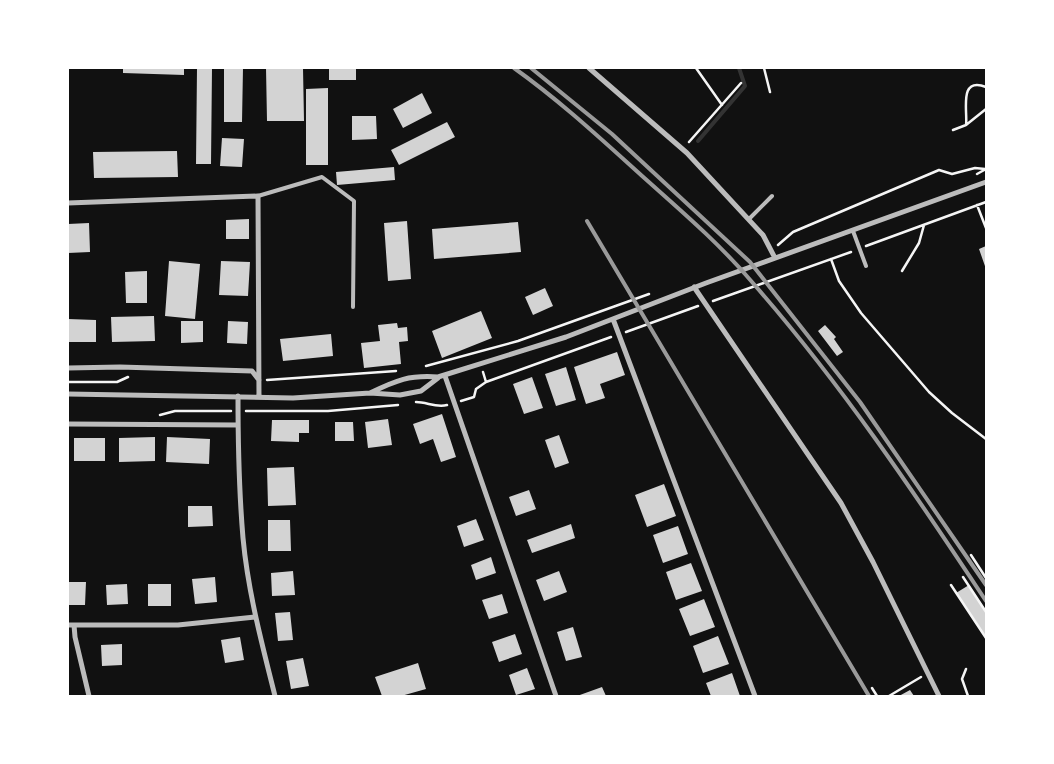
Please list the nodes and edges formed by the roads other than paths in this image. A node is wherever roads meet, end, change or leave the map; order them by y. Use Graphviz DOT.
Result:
graph roads {
  1 [pos="589,68"];
  2 [pos="986,182"];
  3 [pos="258,196"];
  4 [pos="772,196"];
  5 [pos="68,203"];
  6 [pos="749,219"];
  7 [pos="854,231"];
  8 [pos="775,258"];
  9 [pos="866,266"];
  10 [pos="694,287"];
  11 [pos="353,307"];
  12 [pos="613,319"];
  13 [pos="68,368"];
  14 [pos="445,376"];
  15 [pos="438,377"];
  16 [pos="259,380"];
  17 [pos="370,393"];
  18 [pos="68,394"];
  19 [pos="238,396"];
  20 [pos="259,397"];
  21 [pos="68,424"];
  22 [pos="238,425"];
  23 [pos="255,617"];
  24 [pos="68,625"];
  25 [pos="74,625"];
  26 [pos="89,696"];
  27 [pos="275,696"];
  28 [pos="556,696"];
  29 [pos="755,696"];
  30 [pos="939,696"];
  1 -- 6 [label="street"];
  2 -- 7 [label="street"];
  3 -- 5 [label="street"];
  3 -- 11 [label="lane"];
  3 -- 16 [label="street"];
  4 -- 6 [label="lane"];
  6 -- 8 [label="street"];
  7 -- 8 [label="street"];
  7 -- 9 [label="lane"];
  8 -- 10 [label="street"];
  10 -- 12 [label="street"];
  10 -- 30 [label="street"];
  12 -- 14 [label="street"];
  12 -- 29 [label="street"];
  13 -- 16 [label="street"];
  14 -- 15 [label="street"];
  14 -- 28 [label="street"];
  15 -- 17 [label="street"];
  15 -- 17 [label="street"];
  16 -- 20 [label="street"];
  17 -- 20 [label="street"];
  18 -- 19 [label="street"];
  19 -- 20 [label="street"];
  19 -- 22 [label="street"];
  21 -- 22 [label="street"];
  22 -- 23 [label="street"];
  23 -- 25 [label="street"];
  23 -- 27 [label="street"];
  24 -- 25 [label="street"];
  25 -- 26 [label="street"];
}
